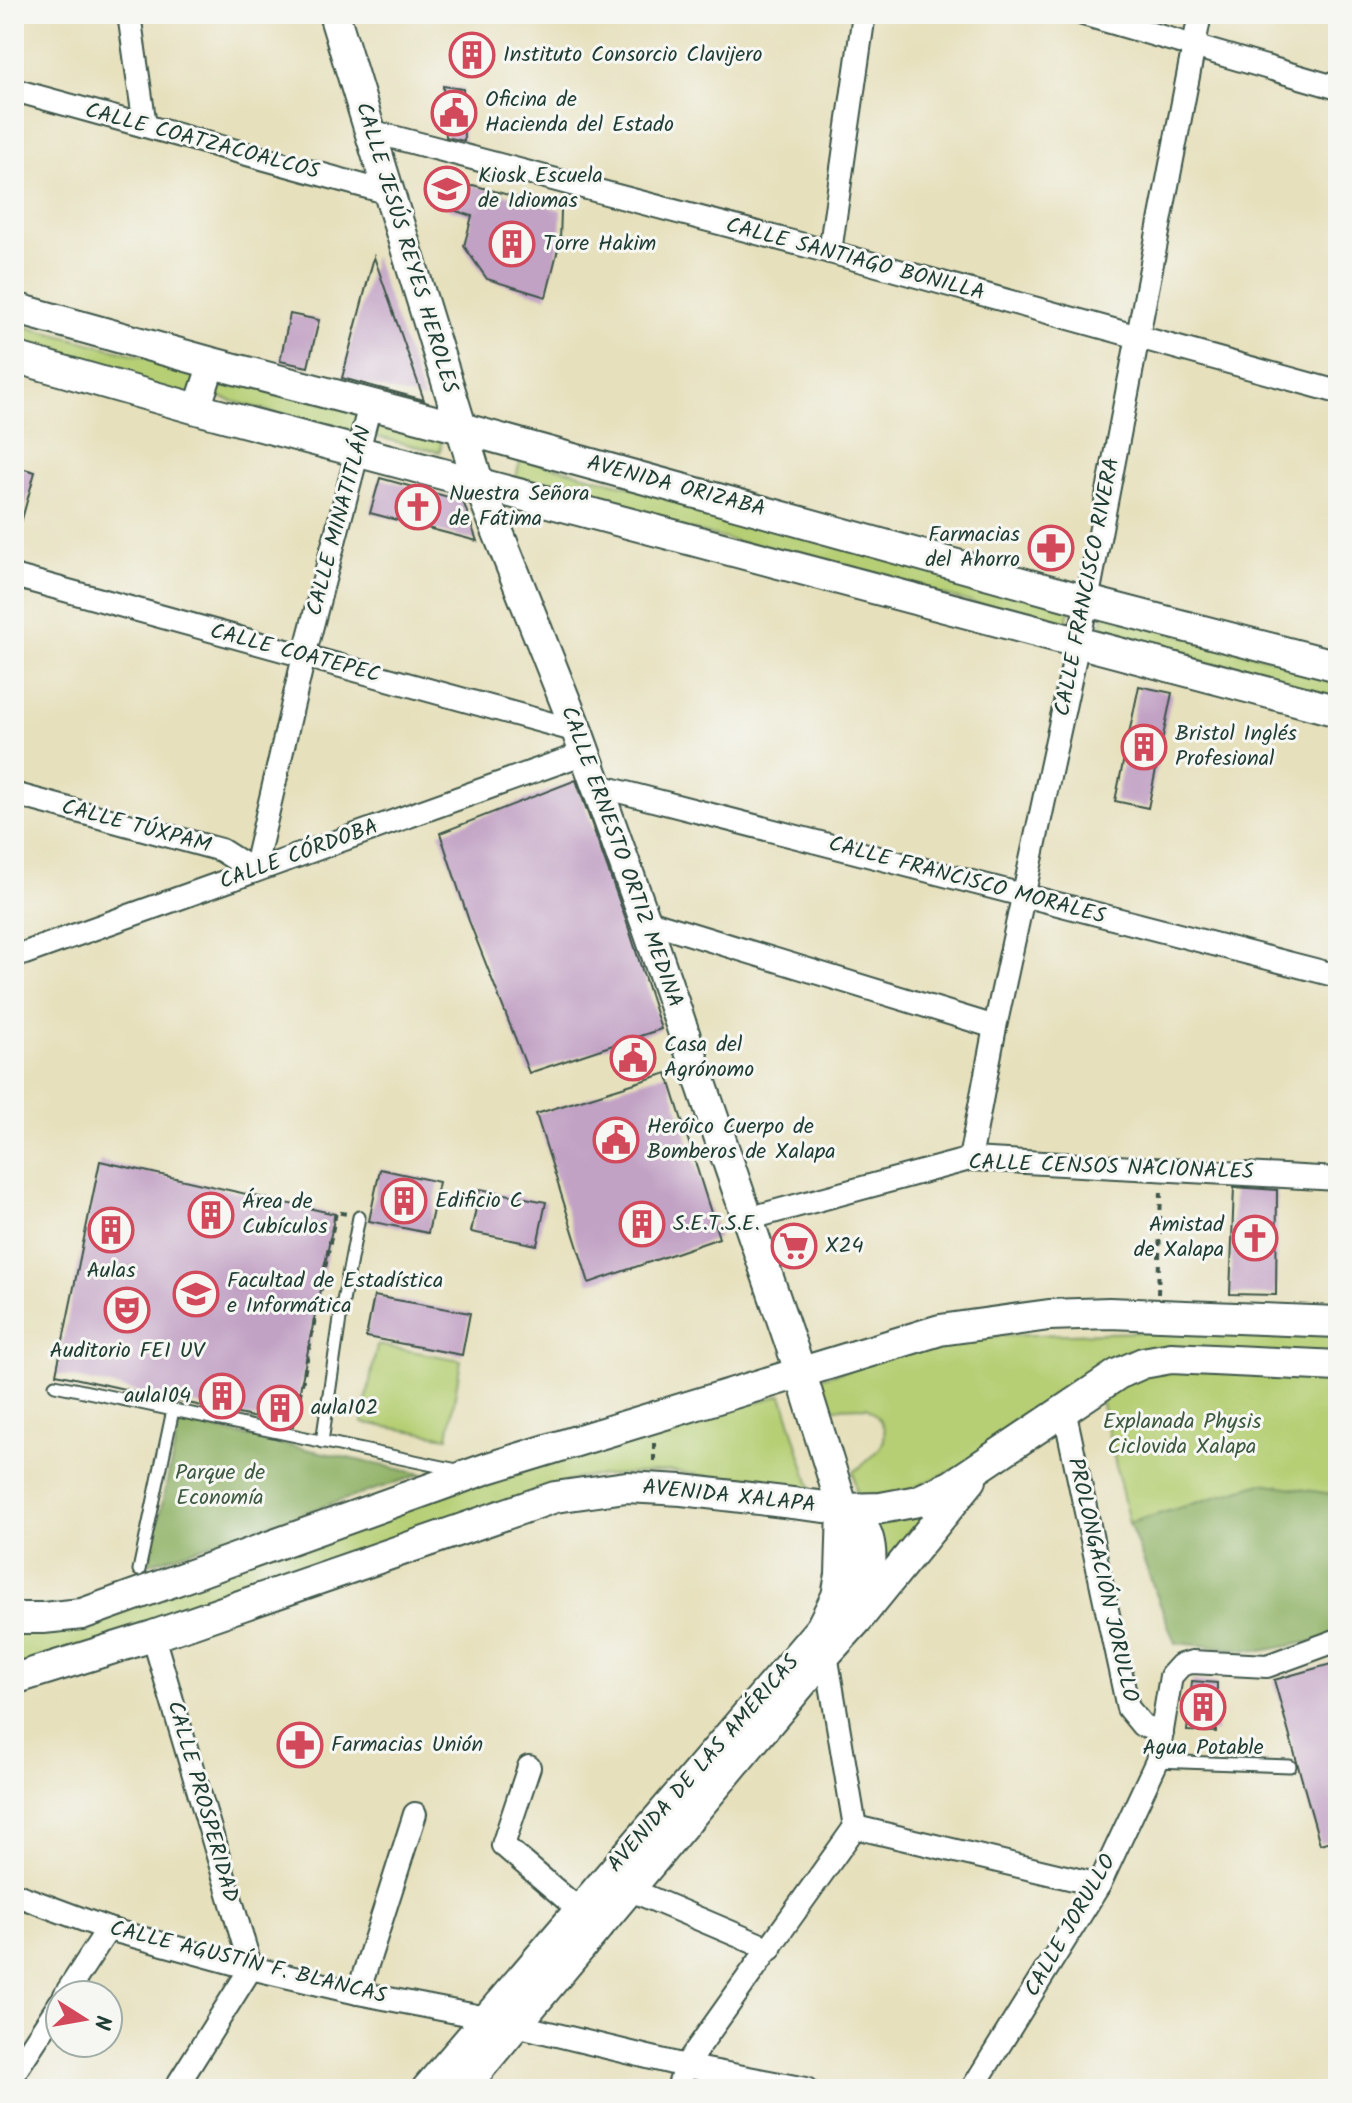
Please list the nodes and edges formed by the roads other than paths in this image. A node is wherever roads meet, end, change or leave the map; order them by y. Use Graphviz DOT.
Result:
graph roads {
  1 [pos="129,14"];
  2 [pos="334,14"];
  3 [pos="864,14"];
  4 [pos="1083,14"];
  5 [pos="1200,14"];
  6 [pos="1193,47"];
  7 [pos="1338,88"];
  8 [pos="14,90"];
  9 [pos="145,126"];
  10 [pos="370,131"];
  11 [pos="389,193"];
  12 [pos="830,252"];
  13 [pos="14,308"];
  14 [pos="1138,338"];
  15 [pos="14,357"];
  16 [pos="212,363"];
  17 [pos="1338,392"];
  18 [pos="370,405"];
  19 [pos="197,409"];
  20 [pos="461,428"];
  21 [pos="358,450"];
  22 [pos="478,482"];
  23 [pos="14,576"];
  24 [pos="1087,601"];
  25 [pos="1078,643"];
  26 [pos="304,656"];
  27 [pos="1338,666"];
  28 [pos="1338,711"];
  29 [pos="581,742"];
  30 [pos="595,785"];
  31 [pos="14,794"];
  32 [pos="254,871"];
  33 [pos="1024,897"];
  34 [pos="645,920"];
  35 [pos="14,957"];
  36 [pos="1338,976"];
  37 [pos="995,1027"];
  38 [pos="970,1159"];
  39 [pos="1338,1179"];
  40 [pos="359,1217"];
  41 [pos="747,1219"];
  42 [pos="1338,1322"];
  43 [pos="1338,1366"];
  44 [pos="800,1371"];
  45 [pos="55,1385"];
  46 [pos="1064,1409"];
  47 [pos="173,1410"];
  48 [pos="322,1442"];
  49 [pos="986,1461"];
  50 [pos="473,1474"];
  51 [pos="843,1509"];
  52 [pos="139,1570"];
  53 [pos="14,1618"];
  54 [pos="857,1620"];
  55 [pos="153,1636"];
  56 [pos="1338,1640"];
  57 [pos="826,1654"];
  58 [pos="14,1679"];
  59 [pos="1162,1733"];
  60 [pos="1157,1761"];
  61 [pos="1290,1766"];
  62 [pos="529,1767"];
  63 [pos="415,1814"];
  64 [pos="855,1827"];
  65 [pos="1099,1885"];
  66 [pos="631,1890"];
  67 [pos="14,1894"];
  68 [pos="579,1910"];
  69 [pos="108,1929"];
  70 [pos="770,1949"];
  71 [pos="251,1968"];
  72 [pos="75,1979"];
  73 [pos="358,1993"];
  74 [pos="487,2018"];
  75 [pos="516,2025"];
  76 [pos="44,2027"];
  77 [pos="685,2066"];
  78 [pos="14,2073"];
  79 [pos="175,2089"];
  80 [pos="427,2089"];
  81 [pos="462,2089"];
  82 [pos="678,2089"];
  83 [pos="806,2089"];
  84 [pos="972,2089"];
  1 -- 9 [label="street"];
  2 -- 10 [label="main road, CALLE JESÚS REYES HEROLES"];
  3 -- 12 [label="street"];
  4 -- 6 [label="street"];
  5 -- 6 [label="street, CALLE FRANCISCO RIVERA"];
  6 -- 7 [label="street"];
  6 -- 14 [label="street, CALLE FRANCISCO RIVERA"];
  8 -- 9 [label="street, CALLE COATZACOALCOS"];
  9 -- 11 [label="street, CALLE COATZACOALCOS"];
  10 -- 11 [label="main road, CALLE JESÚS REYES HEROLES"];
  10 -- 12 [label="street, CALLE SANTIAGO BONILLA"];
  11 -- 20 [label="main road, CALLE JESÚS REYES HEROLES"];
  12 -- 14 [label="street, CALLE SANTIAGO BONILLA"];
  13 -- 16 [label="main road, AVENIDA ORIZABA"];
  14 -- 17 [label="street, CALLE SANTIAGO BONILLA"];
  14 -- 24 [label="street, CALLE FRANCISCO RIVERA"];
  15 -- 19 [label="main road"];
  16 -- 18 [label="main road, AVENIDA ORIZABA"];
  16 -- 19 [label="street"];
  18 -- 20 [label="main road, AVENIDA ORIZABA"];
  18 -- 21 [label="street, CALLE MINATITLÁN"];
  19 -- 21 [label="main road"];
  20 -- 22 [label="main road, CALLE JESÚS REYES HEROLES"];
  20 -- 24 [label="main road, AVENIDA ORIZABA"];
  21 -- 22 [label="main road"];
  21 -- 26 [label="street, CALLE MINATITLÁN"];
  22 -- 25 [label="main road"];
  22 -- 29 [label="main road, CALLE ERNESTO ORTIZ MEDINA"];
  23 -- 26 [label="street, CALLE COATEPEC"];
  24 -- 25 [label="street, CALLE FRANCISCO RIVERA"];
  24 -- 27 [label="main road, AVENIDA ORIZABA"];
  25 -- 28 [label="main road"];
  25 -- 33 [label="street, CALLE FRANCISCO RIVERA"];
  26 -- 29 [label="street, CALLE COATEPEC"];
  26 -- 32 [label="street, CALLE MINATITLÁN"];
  29 -- 30 [label="main road, CALLE ERNESTO ORTIZ MEDINA"];
  29 -- 32 [label="street, CALLE CÓRDOBA"];
  30 -- 33 [label="street, CALLE FRANCISCO MORALES"];
  30 -- 34 [label="main road, CALLE ERNESTO ORTIZ MEDINA"];
  31 -- 32 [label="street, CALLE TÚXPAM"];
  32 -- 35 [label="street, CALLE CÓRDOBA"];
  33 -- 36 [label="street, CALLE FRANCISCO MORALES"];
  33 -- 37 [label="street, CALLE FRANCISCO RIVERA"];
  34 -- 37 [label="street"];
  34 -- 41 [label="main road, CALLE ERNESTO ORTIZ MEDINA"];
  37 -- 38 [label="street, CALLE FRANCISCO RIVERA"];
  38 -- 39 [label="street, CALLE CENSOS NACIONALES"];
  38 -- 41 [label="street, CALLE CENSOS NACIONALES"];
  40 -- 48 [label="lane"];
  41 -- 44 [label="main road, CALLE ERNESTO ORTIZ MEDINA"];
  42 -- 44 [label="main road"];
  43 -- 46 [label="main road, AVENIDA XALAPA"];
  44 -- 50 [label="main road"];
  44 -- 51 [label="main road, CALLE ERNESTO ORTIZ MEDINA"];
  45 -- 47 [label="lane"];
  46 -- 49 [label="main road, AVENIDA XALAPA"];
  46 -- 59 [label="street, PROLONGACIÓN JORULLO"];
  47 -- 48 [label="lane"];
  47 -- 52 [label="lane"];
  48 -- 50 [label="lane"];
  49 -- 51 [label="main road, AVENIDA XALAPA"];
  49 -- 54 [label="main road, AVENIDA DE LAS AMÉRICAS"];
  50 -- 53 [label="main road"];
  51 -- 54 [label="main road, AVENIDA DE LAS AMÉRICAS"];
  51 -- 55 [label="main road, AVENIDA XALAPA"];
  51 -- 68 [label="main road, AVENIDA DE LAS AMÉRICAS"];
  54 -- 57 [label="main road, AVENIDA DE LAS AMÉRICAS"];
  55 -- 58 [label="main road, AVENIDA XALAPA"];
  55 -- 71 [label="street, CALLE PROSPERIDAD"];
  56 -- 59 [label="street, CALLE JORULLO"];
  57 -- 64 [label="street"];
  57 -- 66 [label="main road, AVENIDA DE LAS AMÉRICAS"];
  59 -- 60 [label="street, CALLE JORULLO"];
  60 -- 61 [label="lane"];
  60 -- 65 [label="street, CALLE JORULLO"];
  62 -- 68 [label="street"];
  63 -- 73 [label="street"];
  64 -- 65 [label="street"];
  64 -- 70 [label="street"];
  65 -- 84 [label="street, CALLE JORULLO"];
  66 -- 70 [label="street"];
  66 -- 75 [label="main road, AVENIDA DE LAS AMÉRICAS"];
  67 -- 69 [label="street, CALLE AGUSTÍN F. BLANCAS"];
  68 -- 74 [label="main road, AVENIDA DE LAS AMÉRICAS"];
  69 -- 71 [label="street, CALLE AGUSTÍN F. BLANCAS"];
  69 -- 72 [label="street"];
  70 -- 77 [label="street"];
  71 -- 73 [label="street, CALLE AGUSTÍN F. BLANCAS"];
  71 -- 79 [label="street"];
  73 -- 74 [label="street, CALLE AGUSTÍN F. BLANCAS"];
  74 -- 75 [label="street, CALLE AGUSTÍN F. BLANCAS"];
  74 -- 80 [label="main road, AVENIDA DE LAS AMÉRICAS"];
  75 -- 77 [label="street, CALLE AGUSTÍN F. BLANCAS"];
  75 -- 81 [label="main road, AVENIDA DE LAS AMÉRICAS"];
  76 -- 78 [label="street"];
  77 -- 82 [label="street"];
  77 -- 83 [label="street, CALLE AGUSTÍN F. BLANCAS"];
}
